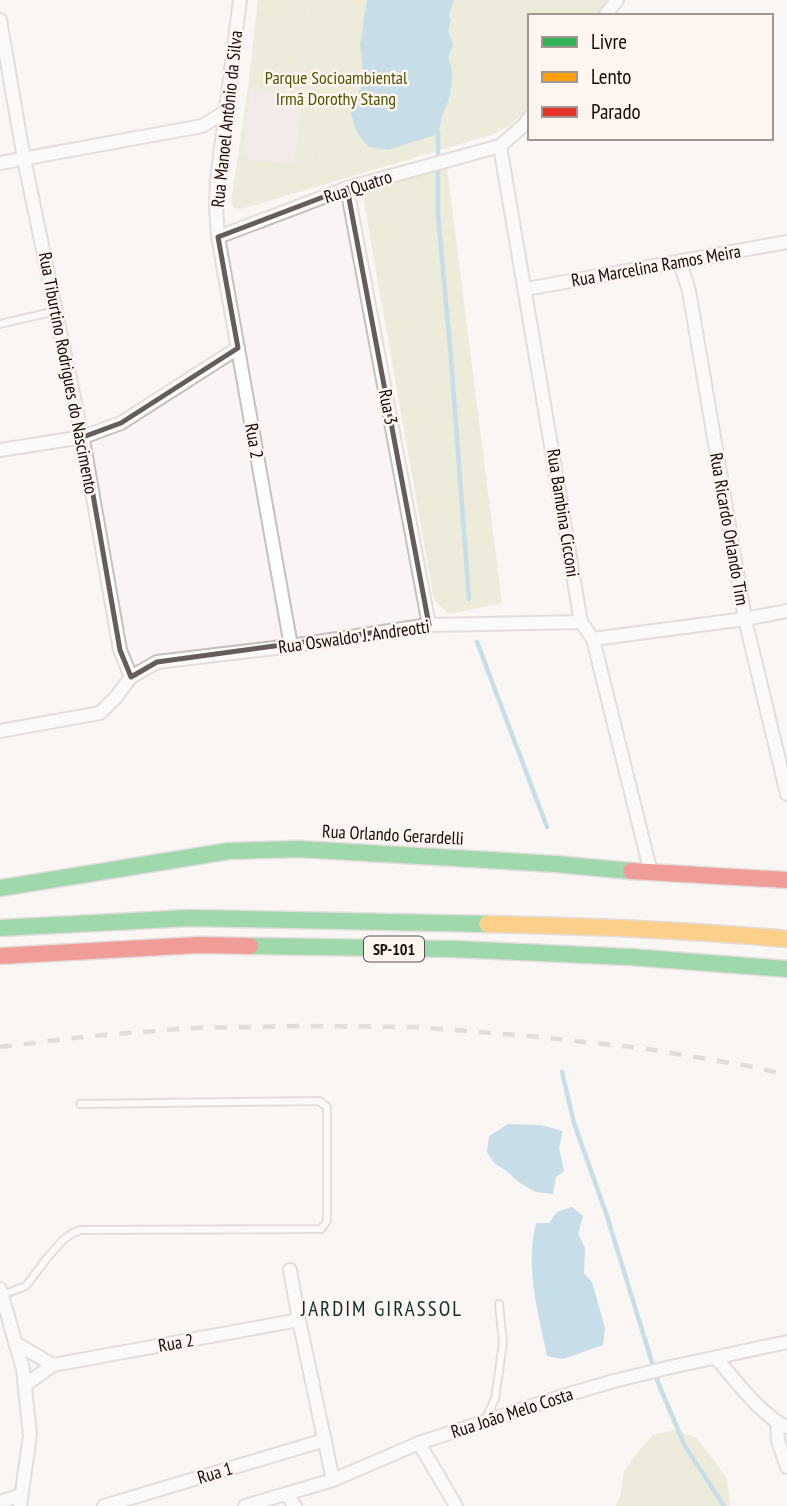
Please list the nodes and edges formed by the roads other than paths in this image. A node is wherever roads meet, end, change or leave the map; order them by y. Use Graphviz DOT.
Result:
graph roads {
  1 [pos="240,0"];
  2 [pos="0,20"];
  3 [pos="227,111"];
  4 [pos="528,120"];
  5 [pos="500,146"];
  6 [pos="24,159"];
  7 [pos="0,163"];
  8 [pos="343,184"];
  9 [pos="218,237"];
  10 [pos="787,243"];
  11 [pos="680,262"];
  12 [pos="526,289"];
  13 [pos="56,312"];
  14 [pos="0,324"];
  15 [pos="238,348"];
  16 [pos="83,437"];
  17 [pos="0,450"];
  18 [pos="787,611"];
  19 [pos="745,619"];
  20 [pos="581,622"];
  21 [pos="429,625"];
  22 [pos="593,639"];
  23 [pos="291,646"];
  24 [pos="131,677"];
  25 [pos="0,731"];
  26 [pos="787,794"];
  27 [pos="651,873"];
  28 [pos="787,880"];
  29 [pos="0,888"];
  30 [pos="0,928"];
  31 [pos="787,939"];
  32 [pos="0,956"];
  33 [pos="787,968"];
  34 [pos="80,1104"];
  35 [pos="290,1269"];
  36 [pos="0,1293"];
  37 [pos="499,1304"];
  38 [pos="299,1320"];
  39 [pos="787,1342"];
  40 [pos="15,1343"];
  41 [pos="716,1358"];
  42 [pos="53,1365"];
  43 [pos="25,1385"];
  44 [pos="484,1422"];
  45 [pos="782,1425"];
  46 [pos="325,1440"];
  47 [pos="419,1443"];
  48 [pos="787,1466"];
  49 [pos="333,1480"];
  50 [pos="286,1494"];
  51 [pos="20,1500"];
  52 [pos="0,1502"];
  53 [pos="104,1506"];
  54 [pos="245,1506"];
  55 [pos="295,1506"];
  56 [pos="456,1506"];
  1 -- 3 [label="street, Rua Manoel Antônio da Silva"];
  2 -- 6 [label="street, Rua Tiburtino Rodrigues do Nascimento"];
  3 -- 6 [label="street"];
  3 -- 9 [label="street, Rua Manoel Antônio da Silva"];
  4 -- 5 [label="street"];
  5 -- 8 [label="street, Rua Quatro"];
  5 -- 12 [label="street, Rua Bambina Cicconi"];
  6 -- 7 [label="street"];
  6 -- 13 [label="street, Rua Tiburtino Rodrigues do Nascimento"];
  8 -- 9 [label="street, Rua Quatro"];
  8 -- 21 [label="street, Rua 3"];
  9 -- 15 [label="street, Rua 2"];
  10 -- 11 [label="street, Rua Marcelina Ramos Meira"];
  11 -- 12 [label="street, Rua Marcelina Ramos Meira"];
  11 -- 19 [label="street, Rua Ricardo Orlando Tim"];
  12 -- 20 [label="street, Rua Bambina Cicconi"];
  13 -- 14 [label="lane"];
  13 -- 16 [label="street, Rua Tiburtino Rodrigues do Nascimento"];
  15 -- 16 [label="street"];
  15 -- 23 [label="street, Rua 2"];
  16 -- 17 [label="street"];
  16 -- 24 [label="street, Rua Tiburtino Rodrigues do Nascimento"];
  18 -- 19 [label="street"];
  19 -- 22 [label="street"];
  19 -- 26 [label="street, Rua Ricardo Orlando Tim"];
  20 -- 21 [label="street, Rua Oswaldo J. Andreotti"];
  20 -- 22 [label="street, Rua Bambina Cicconi"];
  21 -- 23 [label="street, Rua Oswaldo J. Andreotti"];
  22 -- 27 [label="street, Rua Bambina Cicconi"];
  23 -- 24 [label="street, Rua Oswaldo J. Andreotti"];
  24 -- 25 [label="street"];
  27 -- 28 [label="main road, Rua Orlando Gerardelli"];
  27 -- 29 [label="main road, Rua Orlando Gerardelli"];
  30 -- 31 [label="main road, SP-101"];
  32 -- 33 [label="main road, SP-101"];
  34 -- 36 [label="lane"];
  35 -- 38 [label="street"];
  36 -- 40 [label="street"];
  37 -- 44 [label="lane"];
  38 -- 42 [label="street, Rua 2"];
  38 -- 46 [label="street"];
  39 -- 41 [label="street, Rua João Melo Costa"];
  40 -- 42 [label="street"];
  40 -- 43 [label="street"];
  41 -- 44 [label="street, Rua João Melo Costa"];
  41 -- 45 [label="street"];
  42 -- 43 [label="street, Rua 2"];
  43 -- 51 [label="street"];
  44 -- 47 [label="street, Rua João Melo Costa"];
  45 -- 48 [label="street"];
  46 -- 49 [label="street"];
  46 -- 53 [label="street, Rua 1"];
  47 -- 49 [label="street, Rua João Melo Costa"];
  47 -- 56 [label="street"];
  49 -- 50 [label="street, Rua João Melo Costa"];
  50 -- 54 [label="street, Rua João Melo Costa"];
  50 -- 55 [label="street"];
  51 -- 52 [label="street"];
}
